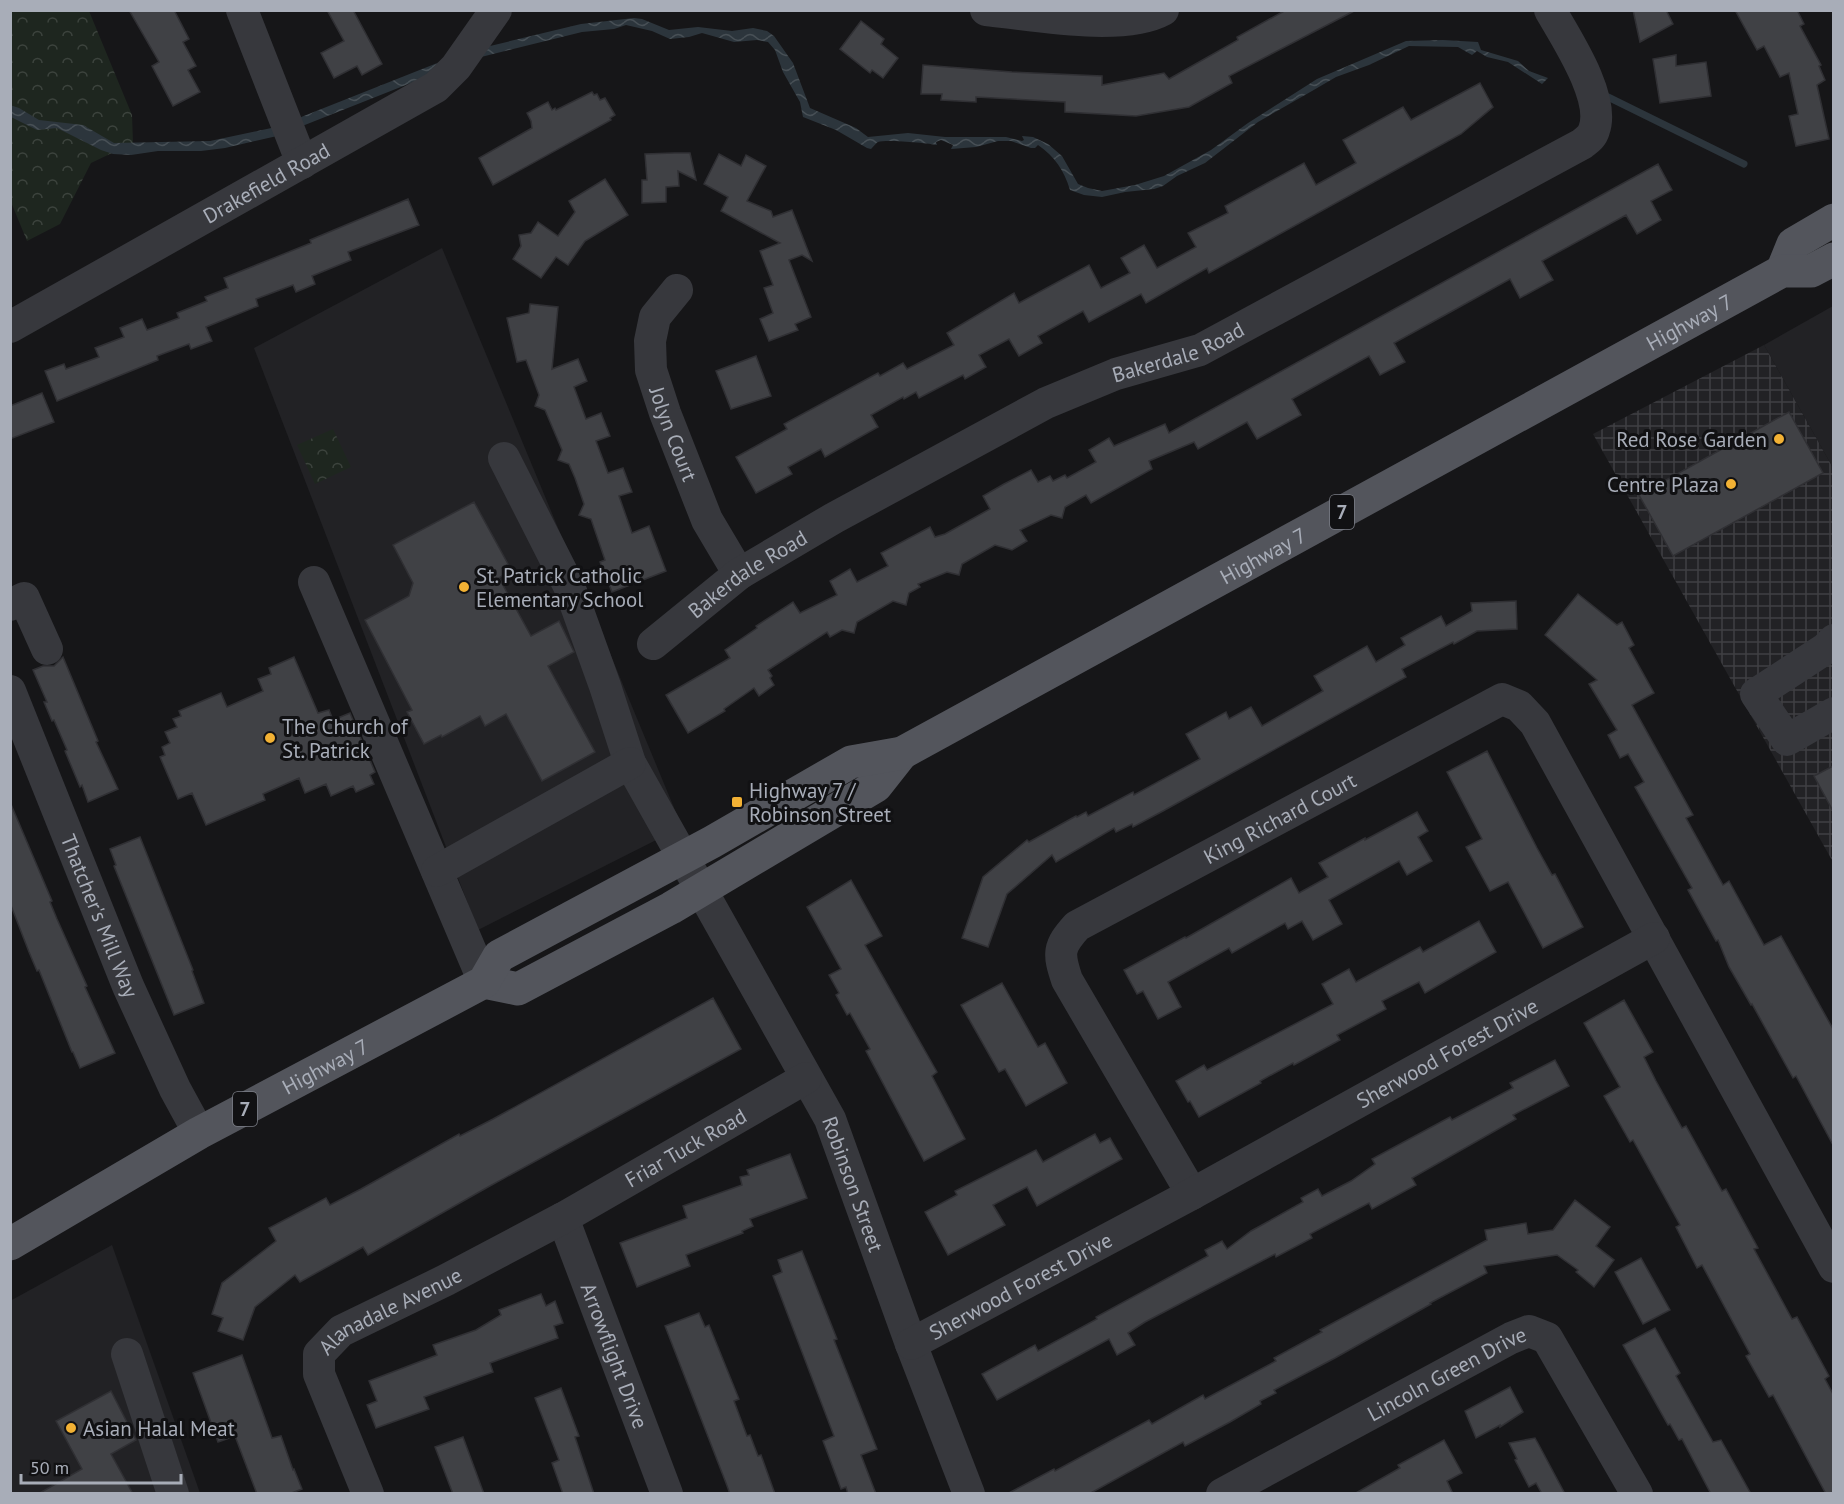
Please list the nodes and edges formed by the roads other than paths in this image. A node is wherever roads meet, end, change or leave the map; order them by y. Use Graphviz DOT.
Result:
graph roads {
  1 [pos="242,10"];
  2 [pos="496,10"];
  3 [pos="986,10"];
  4 [pos="1164,10"];
  5 [pos="1550,10"];
  6 [pos="302,163"];
  7 [pos="1833,220"];
  8 [pos="1833,259"];
  9 [pos="1782,271"];
  10 [pos="677,290"];
  11 [pos="10,327"];
  12 [pos="504,458"];
  13 [pos="739,574"];
  14 [pos="314,582"];
  15 [pos="10,605"];
  16 [pos="1833,640"];
  17 [pos="653,644"];
  18 [pos="47,649"];
  19 [pos="10,691"];
  20 [pos="1833,713"];
  21 [pos="902,753"];
  22 [pos="630,763"];
  23 [pos="684,857"];
  24 [pos="437,871"];
  25 [pos="703,891"];
  26 [pos="1654,938"];
  27 [pos="484,982"];
  28 [pos="806,1077"];
  29 [pos="199,1133"];
  30 [pos="1192,1194"];
  31 [pos="563,1218"];
  32 [pos="10,1244"];
  33 [pos="1833,1266"];
  34 [pos="911,1344"];
  35 [pos="127,1354"];
  36 [pos="173,1494"];
  37 [pos="368,1494"];
  38 [pos="668,1494"];
  39 [pos="969,1494"];
  40 [pos="1222,1494"];
  41 [pos="1636,1494"];
  1 -- 6 [label="street"];
  2 -- 6 [label="street, Drakefield Road"];
  3 -- 4 [label="street"];
  5 -- 13 [label="street, Bakerdale Road"];
  6 -- 11 [label="street, Drakefield Road"];
  7 -- 9 [label="main road"];
  8 -- 9 [label="main road, Highway 7 / 7"];
  9 -- 21 [label="main road, Highway 7 / 7"];
  10 -- 13 [label="street, Jolyn Court"];
  12 -- 22 [label="street"];
  13 -- 17 [label="street, Bakerdale Road"];
  14 -- 24 [label="street"];
  15 -- 18 [label="street"];
  16 -- 20 [label="street"];
  19 -- 29 [label="street, Thatcher's Mill Way"];
  21 -- 23 [label="main road, Highway 7 / 7"];
  21 -- 25 [label="main road, Highway 7 / 7"];
  22 -- 23 [label="street"];
  22 -- 24 [label="street"];
  23 -- 25 [label="street"];
  23 -- 27 [label="main road, Highway 7 / 7"];
  24 -- 27 [label="street"];
  25 -- 27 [label="main road, Highway 7 / 7"];
  25 -- 28 [label="street, Robinson Street"];
  26 -- 30 [label="street, Sherwood Forest Drive"];
  26 -- 30 [label="street, King Richard Court"];
  26 -- 33 [label="street"];
  27 -- 29 [label="main road, Highway 7 / 7"];
  28 -- 31 [label="street, Friar Tuck Road"];
  28 -- 34 [label="street, Robinson Street"];
  29 -- 32 [label="main road, Highway 7 / 7"];
  30 -- 34 [label="street, Sherwood Forest Drive"];
  31 -- 37 [label="street, Alanadale Avenue"];
  31 -- 38 [label="street, Arrowflight Drive"];
  34 -- 39 [label="street, Robinson Street"];
  35 -- 36 [label="street"];
  40 -- 41 [label="street, Lincoln Green Drive"];
}
